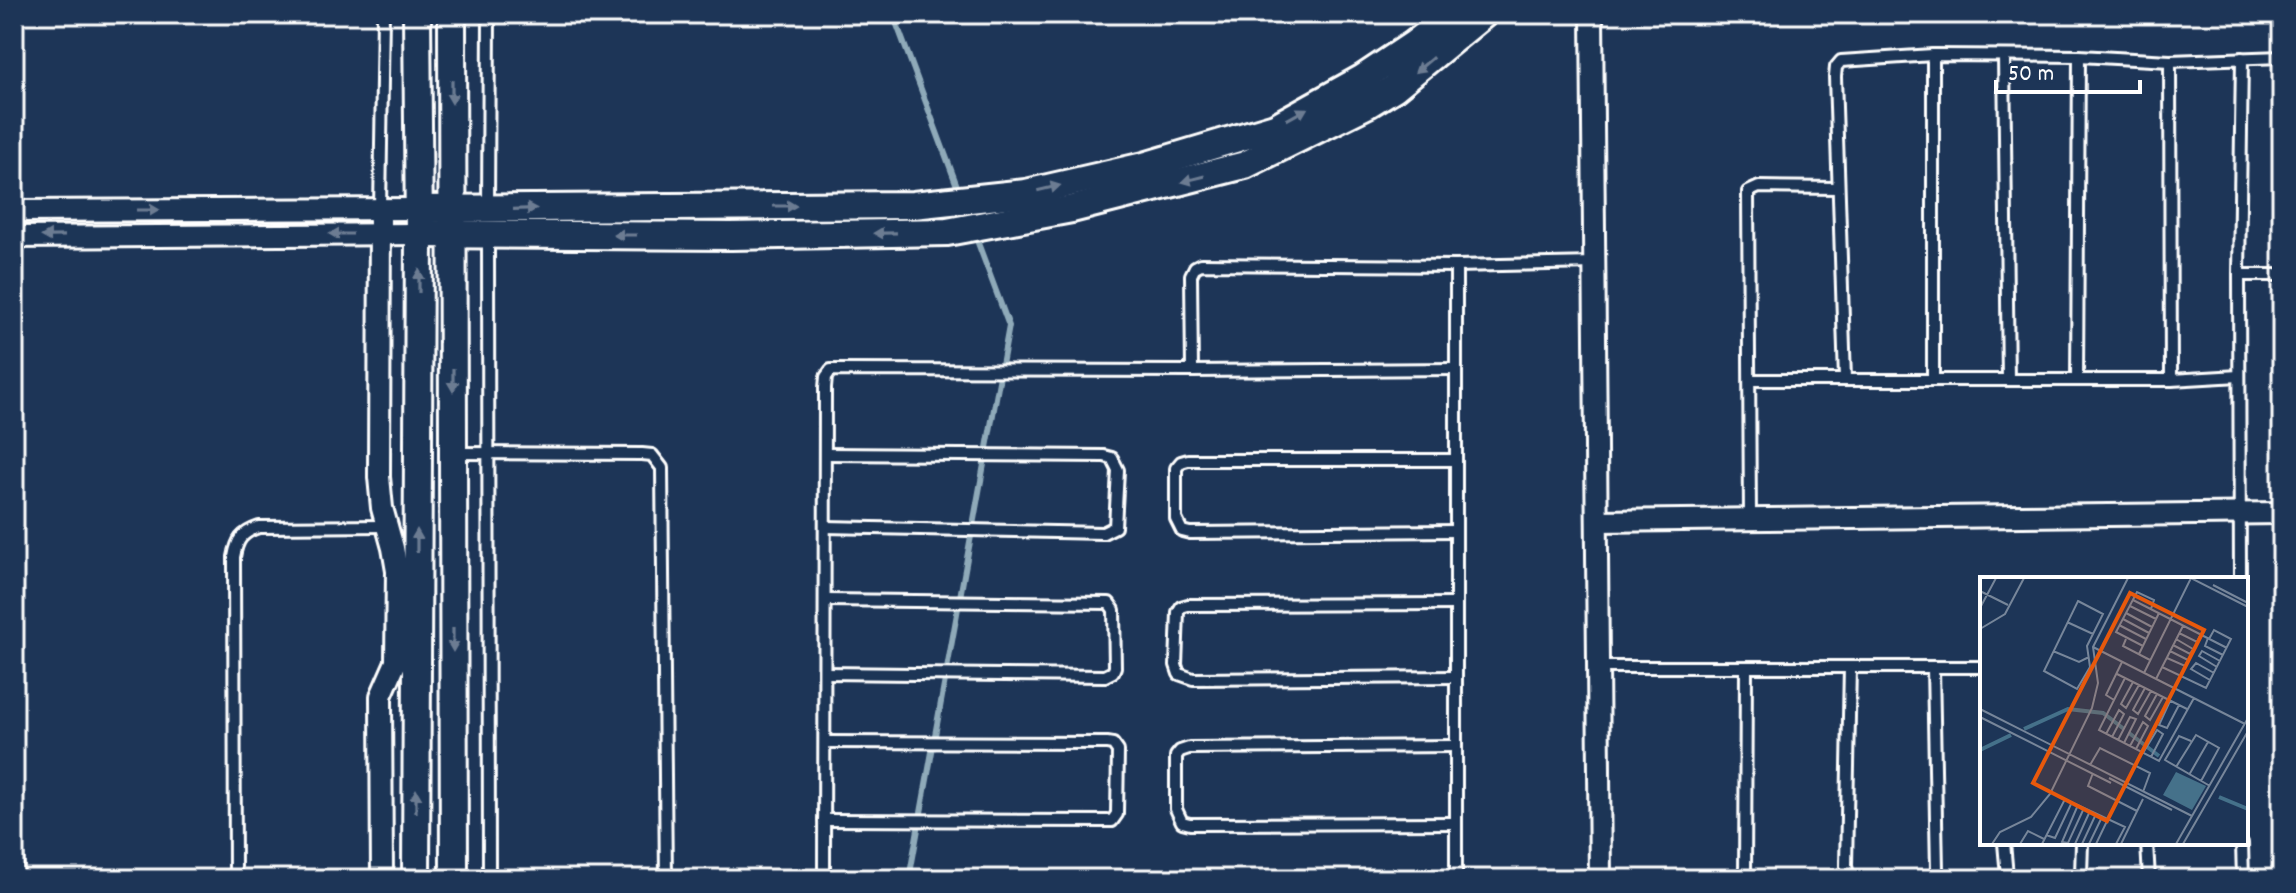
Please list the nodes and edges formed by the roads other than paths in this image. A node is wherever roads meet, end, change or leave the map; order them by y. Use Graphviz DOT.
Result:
graph roads {
  1 [pos="383,14"];
  2 [pos="417,14"];
  3 [pos="452,14"];
  4 [pos="489,14"];
  5 [pos="1453,14"];
  6 [pos="1484,14"];
  7 [pos="1592,14"];
  8 [pos="1933,55"];
  9 [pos="2004,56"];
  10 [pos="2079,56"];
  11 [pos="2282,57"];
  12 [pos="2242,58"];
  13 [pos="2170,61"];
  14 [pos="1838,188"];
  15 [pos="380,209"];
  16 [pos="85,210"];
  17 [pos="14,211"];
  18 [pos="453,221"];
  19 [pos="419,222"];
  20 [pos="488,222"];
  21 [pos="380,234"];
  22 [pos="87,236"];
  23 [pos="14,237"];
  24 [pos="1595,263"];
  25 [pos="1456,266"];
  26 [pos="2239,275"];
  27 [pos="2282,275"];
  28 [pos="1456,369"];
  29 [pos="1192,371"];
  30 [pos="2239,376"];
  31 [pos="1845,379"];
  32 [pos="1933,379"];
  33 [pos="2077,379"];
  34 [pos="1750,380"];
  35 [pos="2008,380"];
  36 [pos="2171,380"];
  37 [pos="453,453"];
  38 [pos="488,454"];
  39 [pos="825,454"];
  40 [pos="1456,460"];
  41 [pos="2282,513"];
  42 [pos="2240,514"];
  43 [pos="1750,517"];
  44 [pos="1597,521"];
  45 [pos="387,526"];
  46 [pos="825,527"];
  47 [pos="1456,531"];
  48 [pos="2240,577"];
  49 [pos="825,600"];
  50 [pos="1456,604"];
  51 [pos="1598,667"];
  52 [pos="1850,667"];
  53 [pos="1980,667"];
  54 [pos="1746,668"];
  55 [pos="1933,668"];
  56 [pos="825,673"];
  57 [pos="1456,677"];
  58 [pos="825,742"];
  59 [pos="1456,746"];
  60 [pos="14,765"];
  61 [pos="824,820"];
  62 [pos="1456,823"];
  63 [pos="15,826"];
  64 [pos="2004,845"];
  65 [pos="2082,845"];
  66 [pos="2147,845"];
  67 [pos="2242,845"];
  68 [pos="18,879"];
  69 [pos="235,879"];
  70 [pos="382,879"];
  71 [pos="416,879"];
  72 [pos="454,879"];
  73 [pos="489,879"];
  74 [pos="666,879"];
  75 [pos="824,879"];
  76 [pos="1456,879"];
  77 [pos="1600,879"];
  78 [pos="1745,879"];
  79 [pos="1849,879"];
  80 [pos="1935,879"];
  81 [pos="2013,879"];
  82 [pos="2071,879"];
  83 [pos="2149,879"];
  84 [pos="2243,879"];
  1 -- 15 [label="lane"];
  2 -- 19 [label="street"];
  3 -- 18 [label="street, one-way"];
  4 -- 20 [label="lane"];
  20 -- 5 [label="street, one-way"];
  6 -- 20 [label="street, one-way"];
  7 -- 24 [label="street"];
  8 -- 9 [label="lane"];
  8 -- 14 [label="lane"];
  8 -- 32 [label="lane"];
  9 -- 10 [label="lane"];
  9 -- 35 [label="lane"];
  10 -- 13 [label="lane"];
  10 -- 33 [label="lane"];
  11 -- 12 [label="lane"];
  12 -- 13 [label="lane"];
  12 -- 26 [label="lane"];
  13 -- 36 [label="lane"];
  14 -- 31 [label="lane"];
  14 -- 34 [label="lane"];
  16 -- 15 [label="street, one-way"];
  15 -- 19 [label="street"];
  15 -- 21 [label="street"];
  16 -- 17 [label="street"];
  16 -- 22 [label="street"];
  18 -- 19 [label="street"];
  18 -- 20 [label="street"];
  18 -- 37 [label="street, one-way"];
  19 -- 21 [label="street"];
  71 -- 19 [label="street, one-way"];
  20 -- 38 [label="lane"];
  21 -- 22 [label="street, one-way"];
  21 -- 45 [label="street"];
  22 -- 23 [label="street, one-way"];
  24 -- 25 [label="lane"];
  24 -- 44 [label="street"];
  25 -- 28 [label="lane"];
  25 -- 29 [label="lane"];
  26 -- 27 [label="lane"];
  26 -- 30 [label="lane"];
  28 -- 29 [label="lane"];
  28 -- 40 [label="lane"];
  29 -- 39 [label="lane"];
  30 -- 36 [label="lane"];
  30 -- 42 [label="lane"];
  31 -- 32 [label="lane"];
  31 -- 34 [label="lane"];
  32 -- 35 [label="lane"];
  33 -- 35 [label="lane"];
  33 -- 36 [label="lane"];
  34 -- 43 [label="lane"];
  37 -- 38 [label="lane"];
  37 -- 72 [label="street, one-way"];
  38 -- 73 [label="lane"];
  38 -- 74 [label="lane"];
  39 -- 46 [label="lane"];
  39 -- 46 [label="lane"];
  40 -- 47 [label="lane"];
  40 -- 47 [label="lane"];
  41 -- 42 [label="street"];
  42 -- 43 [label="street"];
  42 -- 48 [label="lane"];
  43 -- 44 [label="street"];
  44 -- 51 [label="street"];
  45 -- 69 [label="lane"];
  45 -- 70 [label="street"];
  46 -- 49 [label="lane"];
  47 -- 50 [label="lane"];
  49 -- 56 [label="lane"];
  49 -- 56 [label="lane"];
  50 -- 57 [label="lane"];
  50 -- 57 [label="lane"];
  51 -- 54 [label="lane"];
  51 -- 77 [label="street"];
  52 -- 54 [label="lane"];
  52 -- 55 [label="lane"];
  52 -- 79 [label="lane"];
  53 -- 55 [label="lane"];
  54 -- 78 [label="lane"];
  55 -- 80 [label="lane"];
  56 -- 58 [label="lane"];
  57 -- 59 [label="lane"];
  58 -- 61 [label="lane"];
  58 -- 61 [label="lane"];
  59 -- 62 [label="lane"];
  59 -- 62 [label="lane"];
  60 -- 63 [label="lane"];
  61 -- 75 [label="lane"];
  62 -- 76 [label="lane"];
  63 -- 68 [label="lane"];
  64 -- 81 [label="lane"];
  65 -- 82 [label="lane"];
  66 -- 83 [label="lane"];
  67 -- 84 [label="lane"];
}
